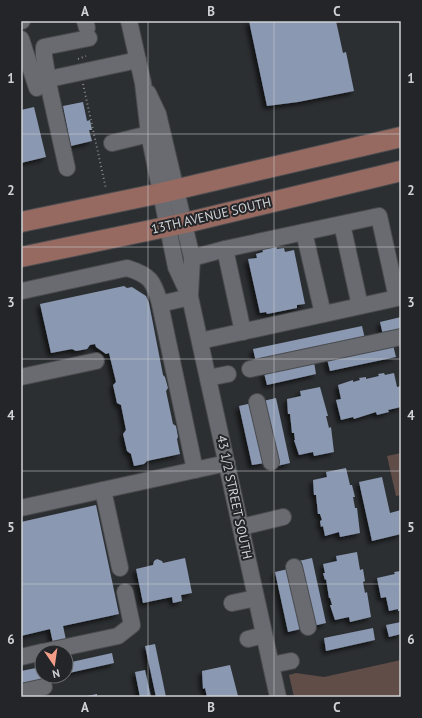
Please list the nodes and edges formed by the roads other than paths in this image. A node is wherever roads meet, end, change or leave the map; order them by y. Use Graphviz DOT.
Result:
graph roads {
  1 [pos="129,21"];
  2 [pos="87,29"];
  3 [pos="21,39"];
  4 [pos="138,60"];
  5 [pos="43,83"];
  6 [pos="143,83"];
  7 [pos="149,134"];
  8 [pos="401,137"];
  9 [pos="112,143"];
  10 [pos="401,156"];
  11 [pos="67,168"];
  12 [pos="401,171"];
  13 [pos="341,184"];
  14 [pos="168,191"];
  15 [pos="21,222"];
  16 [pos="176,224"];
  17 [pos="342,224"];
  18 [pos="304,232"];
  19 [pos="225,249"];
  20 [pos="21,257"];
  21 [pos="192,258"];
  22 [pos="22,291"];
  23 [pos="190,297"];
  24 [pos="160,304"];
  25 [pos="360,306"];
  26 [pos="323,314"];
  27 [pos="242,332"];
  28 [pos="401,337"];
  29 [pos="200,341"];
  30 [pos="96,361"];
  31 [pos="250,369"];
  32 [pos="228,374"];
  33 [pos="21,377"];
  34 [pos="208,378"];
  35 [pos="257,402"];
  36 [pos="271,462"];
  37 [pos="227,463"];
  38 [pos="195,470"];
  39 [pos="103,490"];
  40 [pos="21,508"];
  41 [pos="283,517"];
  42 [pos="241,527"];
  43 [pos="294,567"];
  44 [pos="120,568"];
  45 [pos="125,592"];
  46 [pos="256,598"];
  47 [pos="232,603"];
  48 [pos="308,627"];
  49 [pos="264,636"];
  50 [pos="248,639"];
  51 [pos="74,645"];
  52 [pos="34,654"];
  53 [pos="21,657"];
  54 [pos="291,661"];
  55 [pos="271,666"];
  56 [pos="44,687"];
  57 [pos="21,692"];
  58 [pos="278,697"];
  1 -- 4 [label="street, 43 1/2 STREET SOUTH"];
  2 -- 5 [label="street"];
  3 -- 5 [label="street"];
  4 -- 5 [label="street"];
  4 -- 6 [label="street, 43 1/2 STREET SOUTH"];
  5 -- 11 [label="street"];
  6 -- 7 [label="street, 43 1/2 STREET SOUTH"];
  6 -- 14 [label="street, 43 1/2 STREET SOUTH"];
  7 -- 9 [label="street"];
  7 -- 14 [label="street, 43 1/2 STREET SOUTH"];
  8 -- 14 [label="main road"];
  10 -- 13 [label="main road"];
  12 -- 13 [label="main road, 13TH AVENUE SOUTH"];
  13 -- 16 [label="main road, 13TH AVENUE SOUTH"];
  14 -- 15 [label="main road"];
  14 -- 16 [label="street, 43 1/2 STREET SOUTH"];
  16 -- 20 [label="main road, 13TH AVENUE SOUTH"];
  16 -- 21 [label="street, 43 1/2 STREET SOUTH"];
  16 -- 23 [label="street, 43 1/2 STREET SOUTH"];
  17 -- 18 [label="street"];
  17 -- 25 [label="street"];
  17 -- 25 [label="street"];
  18 -- 19 [label="street"];
  18 -- 26 [label="street"];
  19 -- 21 [label="street"];
  19 -- 27 [label="street"];
  21 -- 23 [label="street, 43 1/2 STREET SOUTH"];
  22 -- 24 [label="street"];
  23 -- 24 [label="street"];
  23 -- 29 [label="street, 43 1/2 STREET SOUTH"];
  24 -- 38 [label="street"];
  25 -- 26 [label="street"];
  26 -- 27 [label="street"];
  27 -- 29 [label="street"];
  28 -- 31 [label="street"];
  29 -- 34 [label="street, 43 1/2 STREET SOUTH"];
  30 -- 33 [label="street"];
  32 -- 34 [label="street"];
  34 -- 37 [label="street, 43 1/2 STREET SOUTH"];
  35 -- 36 [label="street"];
  37 -- 38 [label="street"];
  37 -- 42 [label="street, 43 1/2 STREET SOUTH"];
  38 -- 39 [label="street"];
  39 -- 40 [label="street"];
  39 -- 44 [label="street"];
  41 -- 42 [label="street"];
  42 -- 46 [label="street, 43 1/2 STREET SOUTH"];
  43 -- 48 [label="street"];
  45 -- 51 [label="street"];
  46 -- 47 [label="street"];
  46 -- 49 [label="street, 43 1/2 STREET SOUTH"];
  49 -- 50 [label="street"];
  49 -- 55 [label="street, 43 1/2 STREET SOUTH"];
  52 -- 53 [label="street"];
  54 -- 55 [label="street"];
  55 -- 58 [label="street, 43 1/2 STREET SOUTH"];
  56 -- 57 [label="street"];
}
